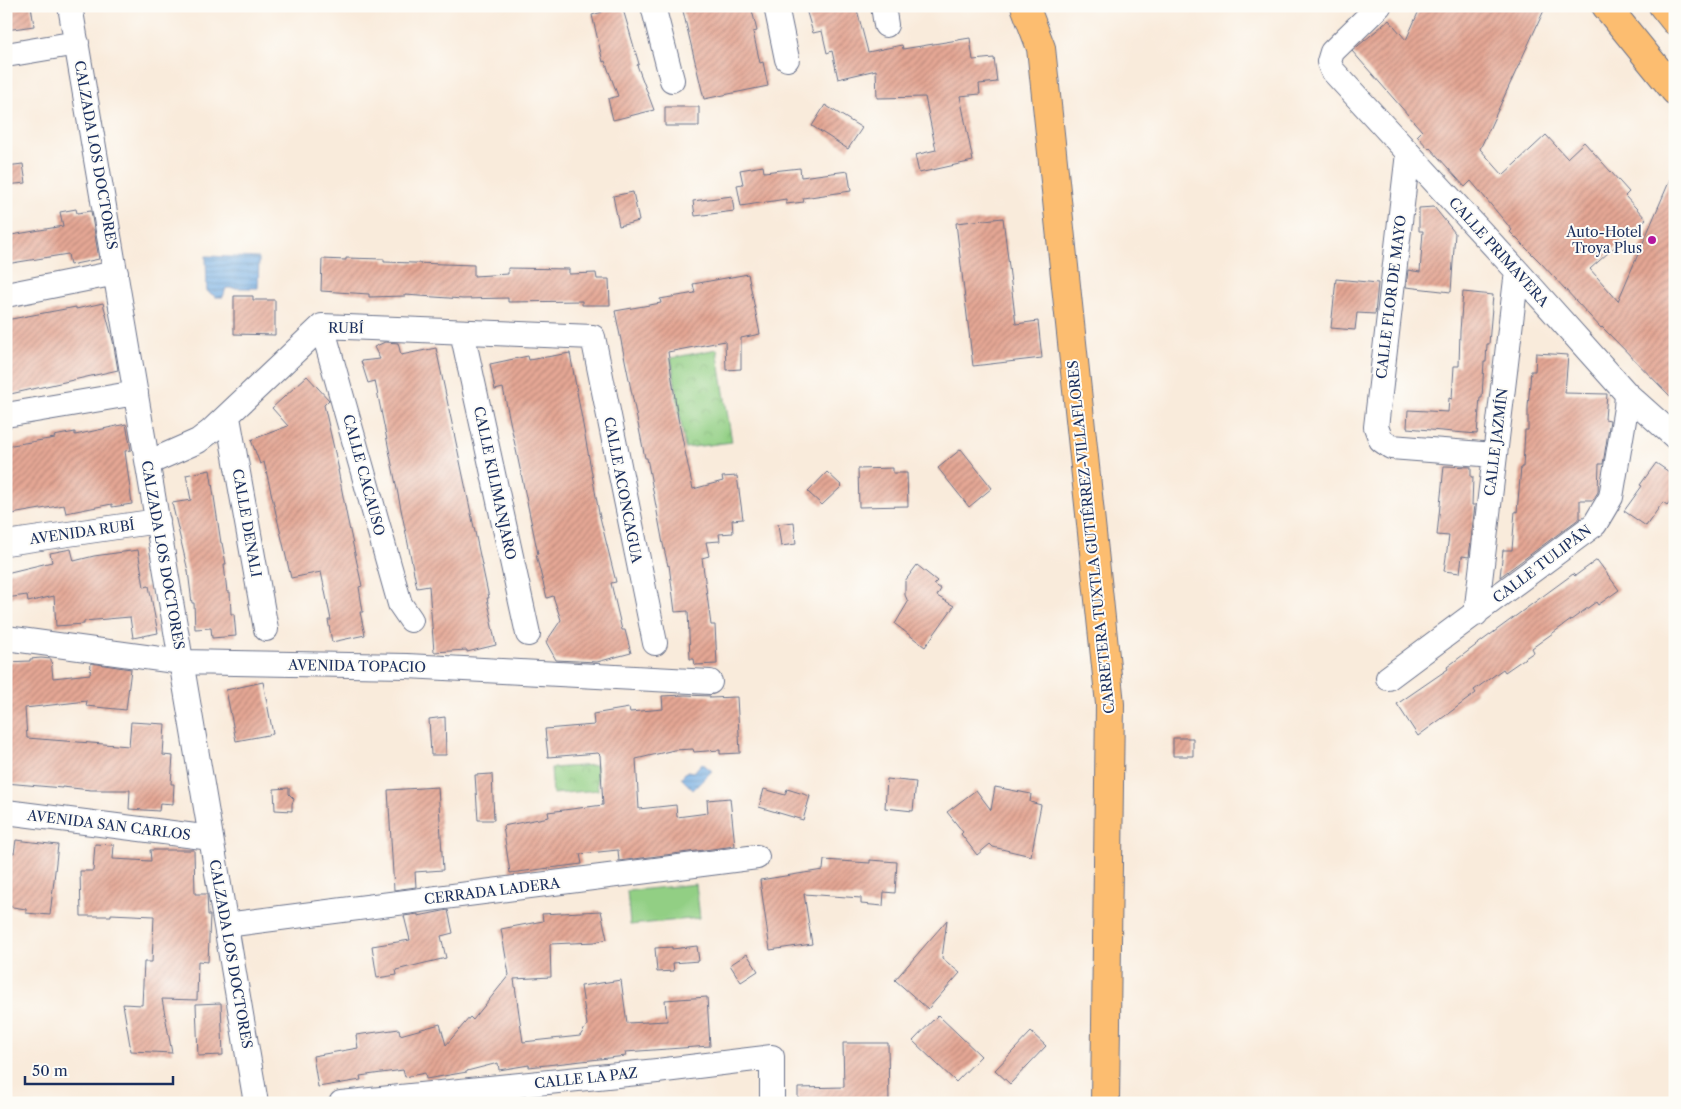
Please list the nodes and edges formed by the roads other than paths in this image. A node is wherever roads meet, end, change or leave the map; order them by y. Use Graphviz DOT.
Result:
graph roads {
  1 [pos="70,6"];
  2 [pos="653,6"];
  3 [pos="776,6"];
  4 [pos="1025,6"];
  5 [pos="1379,6"];
  6 [pos="1606,6"];
  7 [pos="76,43"];
  8 [pos="6,55"];
  9 [pos="787,59"];
  10 [pos="672,80"];
  11 [pos="1675,90"];
  12 [pos="1408,153"];
  13 [pos="1517,271"];
  14 [pos="116,273"];
  15 [pos="6,295"];
  16 [pos="322,326"];
  17 [pos="462,332"];
  18 [pos="593,337"];
  19 [pos="136,393"];
  20 [pos="1627,394"];
  21 [pos="6,415"];
  22 [pos="228,417"];
  23 [pos="1675,437"];
  24 [pos="1495,454"];
  25 [pos="148,463"];
  26 [pos="158,521"];
  27 [pos="6,543"];
  28 [pos="1476,614"];
  29 [pos="410,620"];
  30 [pos="266,629"];
  31 [pos="528,634"];
  32 [pos="6,638"];
  33 [pos="655,642"];
  34 [pos="182,662"];
  35 [pos="1388,678"];
  36 [pos="710,682"];
  37 [pos="6,812"];
  38 [pos="211,838"];
  39 [pos="758,857"];
  40 [pos="226,925"];
  41 [pos="256,1103"];
  42 [pos="341,1103"];
  43 [pos="772,1103"];
  44 [pos="1105,1103"];
  1 -- 7 [label="street, CALZADA LOS DOCTORES"];
  2 -- 10 [label="street"];
  3 -- 9 [label="street"];
  4 -- 44 [label="main road, CARRETERA TUXTLA GUTIÉRREZ-VILLAFLORES"];
  5 -- 12 [label="street, CALLE PRIMAVERA"];
  6 -- 11 [label="main road"];
  7 -- 8 [label="street"];
  7 -- 14 [label="street, CALZADA LOS DOCTORES"];
  12 -- 13 [label="street, CALLE PRIMAVERA"];
  12 -- 24 [label="street, CALLE FLOR DE MAYO"];
  13 -- 20 [label="street, CALLE PRIMAVERA"];
  13 -- 24 [label="street, CALLE JAZMÍN"];
  14 -- 15 [label="street"];
  14 -- 19 [label="street, CALZADA LOS DOCTORES"];
  16 -- 17 [label="street, RUBÍ"];
  16 -- 22 [label="street, RUBÍ"];
  16 -- 29 [label="street, CALLE CACAUSO"];
  17 -- 18 [label="street, RUBÍ"];
  17 -- 31 [label="street, CALLE KILIMANJARO"];
  18 -- 33 [label="street, CALLE ACONCAGUA"];
  19 -- 21 [label="street"];
  19 -- 25 [label="street, CALZADA LOS DOCTORES"];
  20 -- 23 [label="street, CALLE PRIMAVERA"];
  20 -- 28 [label="street, CALLE TULIPÁN"];
  22 -- 25 [label="street, RUBÍ"];
  22 -- 30 [label="street, CALLE DENALI"];
  24 -- 28 [label="street, CALLE JAZMÍN"];
  25 -- 26 [label="street, CALZADA LOS DOCTORES"];
  26 -- 27 [label="street, AVENIDA RUBÍ"];
  26 -- 34 [label="street, CALZADA LOS DOCTORES"];
  28 -- 35 [label="street, CALLE TULIPÁN"];
  32 -- 34 [label="street, AVENIDA TOPACIO"];
  34 -- 36 [label="street, AVENIDA TOPACIO"];
  34 -- 38 [label="street, CALZADA LOS DOCTORES"];
  37 -- 38 [label="street, AVENIDA SAN CARLOS"];
  38 -- 40 [label="street, CALZADA LOS DOCTORES"];
  39 -- 40 [label="street, CERRADA LADERA"];
  40 -- 41 [label="street, CALZADA LOS DOCTORES"];
  42 -- 43 [label="street, CALLE LA PAZ"];
}
